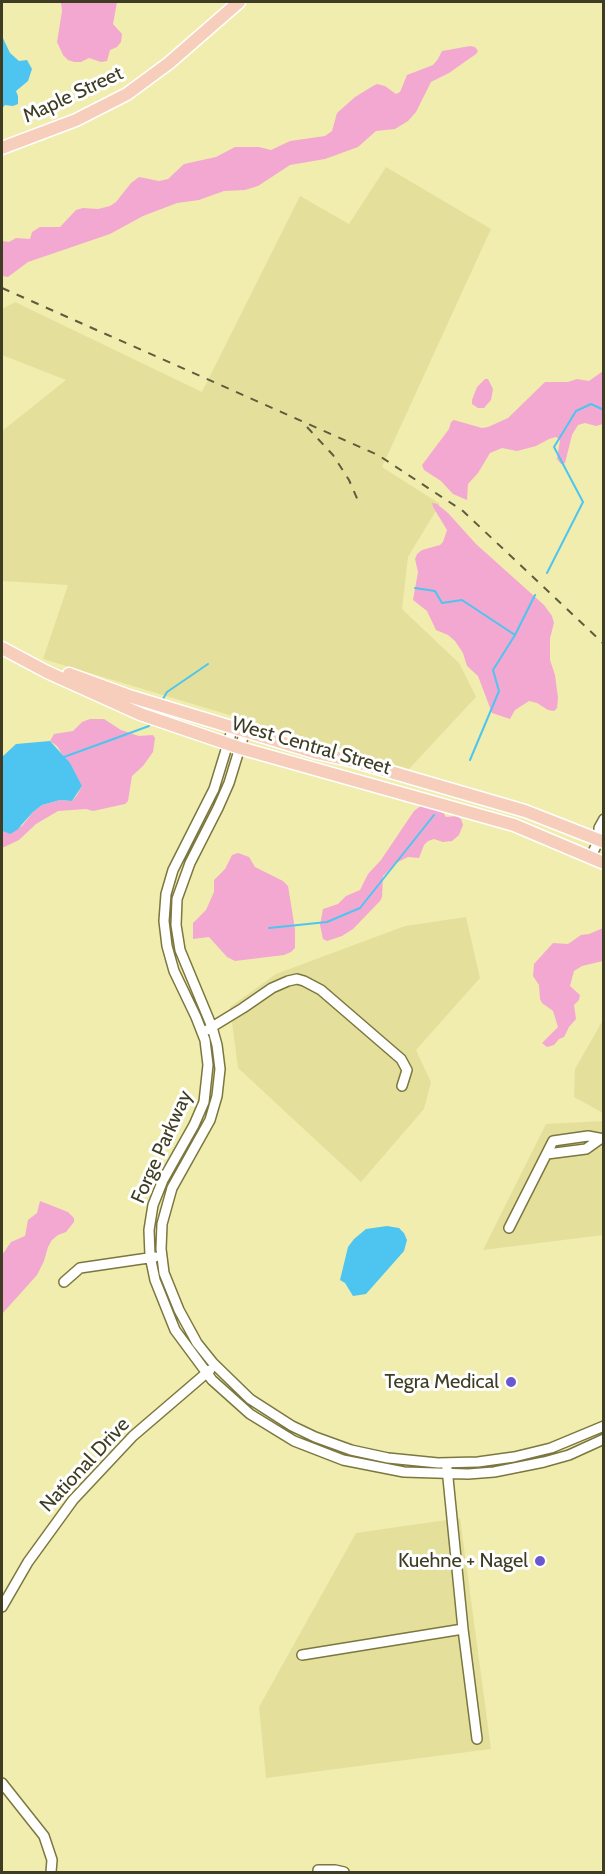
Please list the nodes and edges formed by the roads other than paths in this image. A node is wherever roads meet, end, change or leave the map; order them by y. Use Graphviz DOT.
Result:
graph roads {
  1 [pos="239,2"];
  2 [pos="2,148"];
  3 [pos="5,649"];
  4 [pos="239,729"];
  5 [pos="234,746"];
  6 [pos="603,819"];
  7 [pos="602,840"];
  8 [pos="591,856"];
  9 [pos="603,863"];
  10 [pos="212,1027"];
  11 [pos="202,1032"];
  12 [pos="402,1086"];
  13 [pos="602,1139"];
  14 [pos="509,1228"];
  15 [pos="162,1256"];
  16 [pos="151,1258"];
  17 [pos="64,1282"];
  18 [pos="215,1366"];
  19 [pos="207,1373"];
  20 [pos="603,1426"];
  21 [pos="603,1439"];
  22 [pos="446,1463"];
  23 [pos="447,1474"];
  24 [pos="2,1607"];
  25 [pos="462,1629"];
  26 [pos="302,1655"];
  27 [pos="477,1739"];
  28 [pos="2,1783"];
  29 [pos="318,1870"];
  30 [pos="51,1872"];
  31 [pos="344,1872"];
  1 -- 2 [label="main road, Maple Street"];
  3 -- 4 [label="main road, West Central Street"];
  3 -- 5 [label="main road, West Central Street"];
  4 -- 5 [label="street, Forge Parkway"];
  4 -- 7 [label="main road, West Central Street"];
  5 -- 8 [label="main road, West Central Street"];
  5 -- 10 [label="street, Forge Parkway"];
  5 -- 11 [label="street, Forge Parkway"];
  6 -- 7 [label="street"];
  7 -- 8 [label="street"];
  8 -- 9 [label="main road, West Central Street"];
  10 -- 11 [label="street"];
  10 -- 12 [label="street"];
  10 -- 15 [label="street, Forge Parkway"];
  11 -- 16 [label="street, Forge Parkway"];
  13 -- 14 [label="street"];
  15 -- 16 [label="street"];
  15 -- 18 [label="street, Forge Parkway"];
  16 -- 17 [label="street"];
  16 -- 19 [label="street, Forge Parkway"];
  18 -- 19 [label="street, National Drive"];
  18 -- 22 [label="street, Forge Parkway"];
  19 -- 23 [label="street, Forge Parkway"];
  19 -- 24 [label="street, National Drive"];
  20 -- 22 [label="street, Forge Parkway"];
  21 -- 23 [label="street, Forge Parkway"];
  22 -- 23 [label="street"];
  23 -- 25 [label="street"];
  25 -- 26 [label="street"];
  25 -- 27 [label="street"];
  28 -- 30 [label="street"];
  29 -- 31 [label="street"];
}
